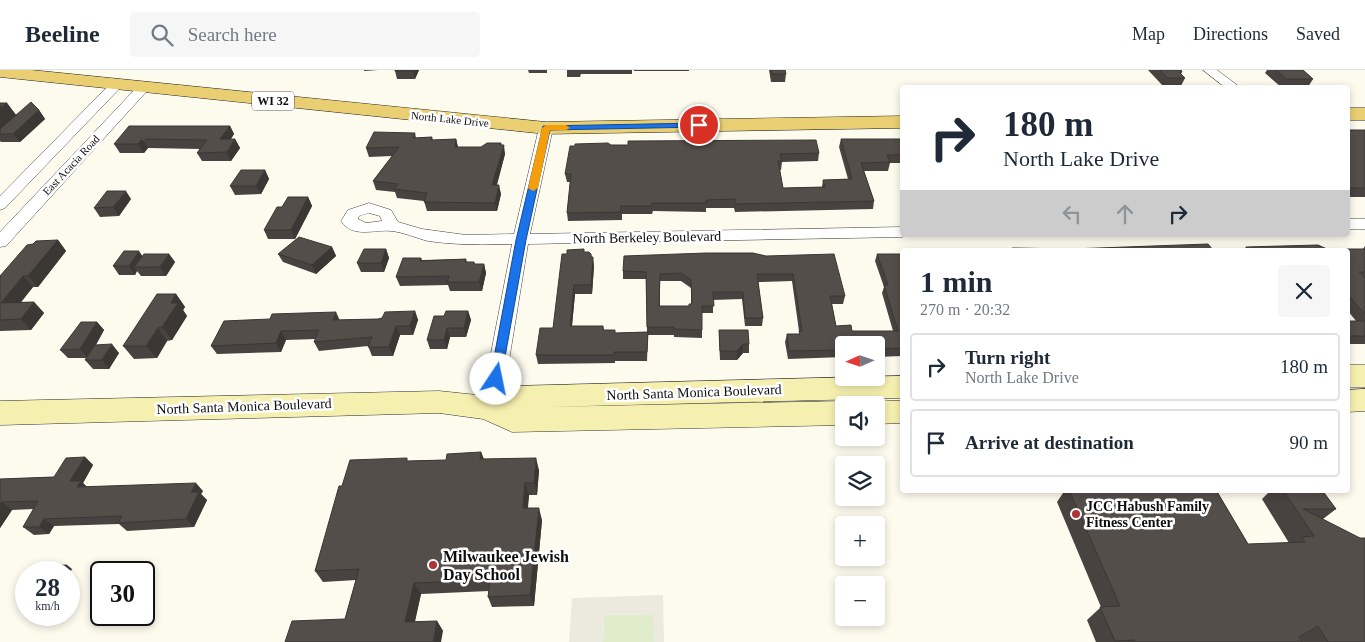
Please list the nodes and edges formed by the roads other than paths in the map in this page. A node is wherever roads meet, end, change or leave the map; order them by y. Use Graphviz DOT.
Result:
graph roads {
  1 [pos="1209,70"];
  2 [pos="0,72"];
  3 [pos="116,85"];
  4 [pos="1231,85"];
  5 [pos="143,88"];
  6 [pos="1350,114"];
  7 [pos="1365,114"];
  8 [pos="900,122"];
  9 [pos="76,126"];
  10 [pos="107,126"];
  11 [pos="546,128"];
  12 [pos="0,204"];
  13 [pos="1350,224"];
  14 [pos="1365,224"];
  15 [pos="392,226"];
  16 [pos="900,232"];
  17 [pos="521,240"];
  18 [pos="0,242"];
  19 [pos="1350,376"];
  20 [pos="1365,376"];
  21 [pos="900,386"];
  22 [pos="1365,400"];
  23 [pos="1350,401"];
  24 [pos="488,408"];
  25 [pos="885,412"];
  26 [pos="900,412"];
  27 [pos="0,413"];
  28 [pos="835,413"];
  1 -- 4 [label="street"];
  2 -- 3 [label="main road, North Lake Drive / WI 32"];
  3 -- 5 [label="main road, North Lake Drive / WI 32"];
  3 -- 9 [label="street, East Acacia Road"];
  5 -- 10 [label="street, East Acacia Road"];
  5 -- 11 [label="main road, North Lake Drive / WI 32"];
  6 -- 7 [label="main road"];
  8 -- 11 [label="main road, North Lake Drive / WI 32"];
  9 -- 10 [label="street"];
  9 -- 12 [label="street, East Acacia Road"];
  10 -- 18 [label="street, East Acacia Road"];
  11 -- 17 [label="street"];
  13 -- 14 [label="street"];
  15 -- 17 [label="street, North Berkeley Boulevard"];
  16 -- 17 [label="street, North Berkeley Boulevard"];
  17 -- 24 [label="street"];
  19 -- 20 [label="street"];
  21 -- 24 [label="street, North Santa Monica Boulevard"];
  22 -- 23 [label="street"];
  24 -- 27 [label="street, North Santa Monica Boulevard"];
  24 -- 28 [label="street, North Santa Monica Boulevard"];
  25 -- 26 [label="street"];
}
